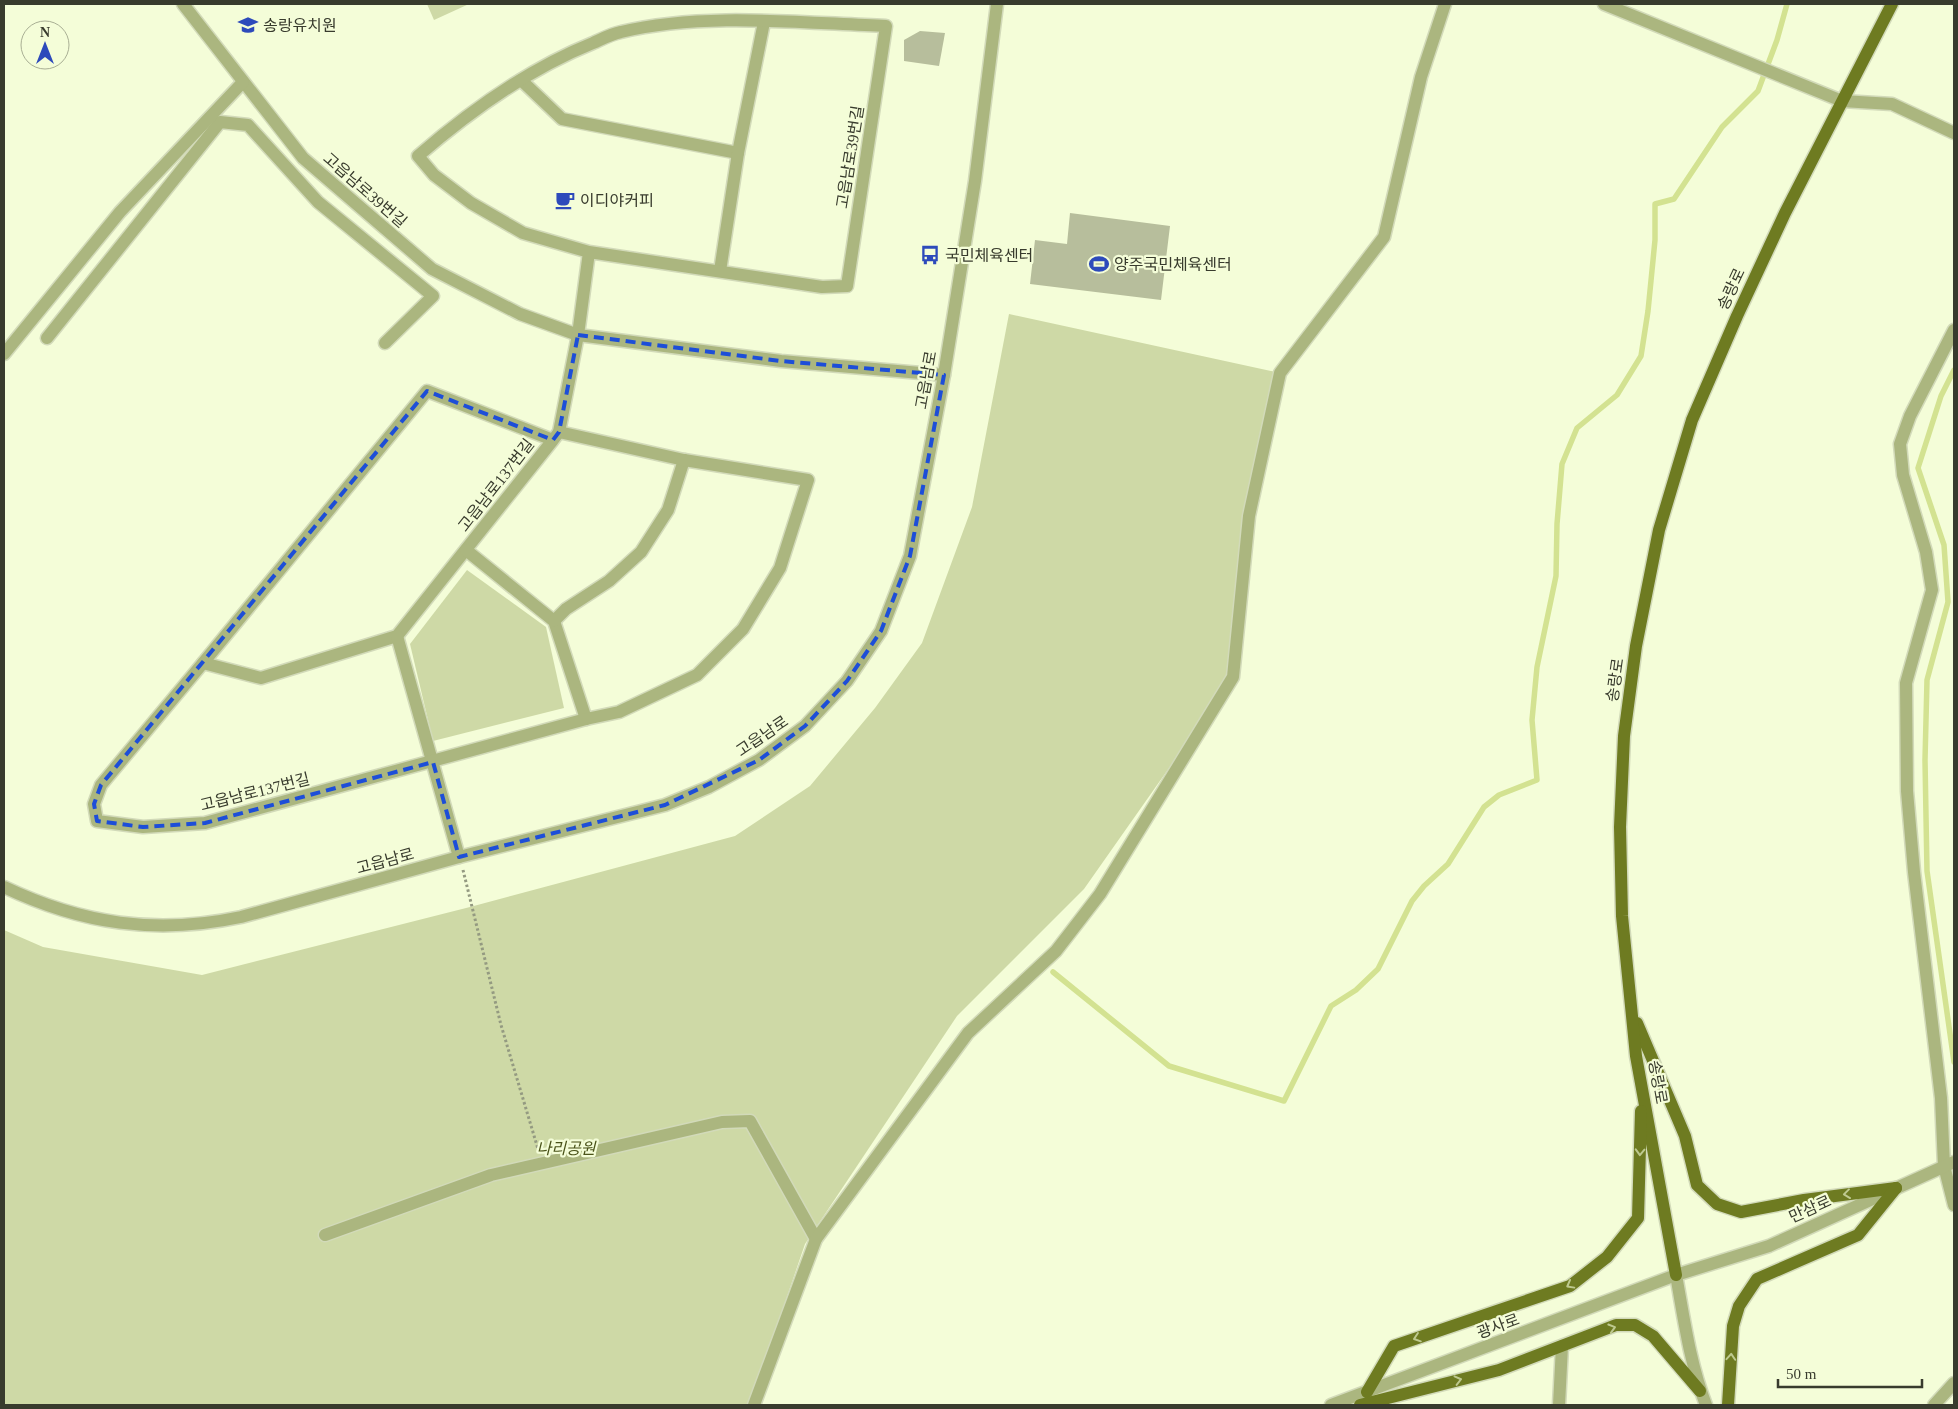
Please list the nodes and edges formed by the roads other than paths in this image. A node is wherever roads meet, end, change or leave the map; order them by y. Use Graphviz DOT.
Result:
graph roads {
  1 [pos="182,4"];
  2 [pos="997,4"];
  3 [pos="1445,4"];
  4 [pos="1604,4"];
  5 [pos="1892,4"];
  6 [pos="764,22"];
  7 [pos="521,80"];
  8 [pos="243,82"];
  9 [pos="1842,101"];
  10 [pos="1954,133"];
  11 [pos="738,153"];
  12 [pos="589,252"];
  13 [pos="720,271"];
  14 [pos="1954,330"];
  15 [pos="578,335"];
  16 [pos="47,338"];
  17 [pos="385,343"];
  18 [pos="4,354"];
  19 [pos="944,375"];
  20 [pos="556,436"];
  21 [pos="684,460"];
  22 [pos="466,550"];
  23 [pos="554,621"];
  24 [pos="397,636"];
  25 [pos="203,663"];
  26 [pos="586,719"];
  27 [pos="433,762"];
  28 [pos="460,857"];
  29 [pos="4,887"];
  30 [pos="1632,1011"];
  31 [pos="1642,1086"];
  32 [pos="1949,1164"];
  33 [pos="1896,1188"];
  34 [pos="1954,1205"];
  35 [pos="325,1235"];
  36 [pos="816,1239"];
  37 [pos="1676,1275"];
  38 [pos="1562,1346"];
  39 [pos="1954,1383"];
  40 [pos="1700,1391"];
  41 [pos="1367,1392"];
  42 [pos="754,1405"];
  43 [pos="1331,1405"];
  44 [pos="1360,1405"];
  45 [pos="1558,1405"];
  46 [pos="1706,1405"];
  47 [pos="1728,1405"];
  48 [pos="1934,1405"];
  1 -- 8 [label="street, 고읍남로39번길"];
  2 -- 19 [label="street, 고읍남로"];
  3 -- 36 [label="street"];
  4 -- 9 [label="street"];
  5 -- 9 [label="main road, 송랑로"];
  6 -- 7 [label="street, 고읍남로39번길"];
  6 -- 11 [label="street"];
  6 -- 13 [label="street, 고읍남로39번길"];
  7 -- 11 [label="street"];
  7 -- 12 [label="street, 고읍남로39번길"];
  8 -- 15 [label="street, 고읍남로39번길"];
  8 -- 18 [label="street"];
  9 -- 10 [label="street"];
  9 -- 30 [label="main road, 송랑로"];
  11 -- 13 [label="street"];
  12 -- 13 [label="street, 고읍남로39번길"];
  12 -- 15 [label="street"];
  14 -- 32 [label="street"];
  15 -- 19 [label="street, 고읍남로39번길"];
  15 -- 20 [label="street, 고읍남로137번길"];
  16 -- 17 [label="street"];
  19 -- 28 [label="street, 고읍남로"];
  20 -- 21 [label="street, 고읍남로137번길"];
  20 -- 22 [label="street, 고읍남로137번길"];
  20 -- 25 [label="street, 고읍남로137번길"];
  21 -- 23 [label="street"];
  21 -- 26 [label="street, 고읍남로137번길"];
  22 -- 23 [label="street, 고읍남로137번길"];
  22 -- 24 [label="street, 고읍남로137번길"];
  23 -- 26 [label="street"];
  24 -- 25 [label="street"];
  24 -- 27 [label="street"];
  25 -- 27 [label="street, 고읍남로137번길"];
  26 -- 27 [label="street, 고읍남로137번길"];
  27 -- 28 [label="street"];
  28 -- 29 [label="street, 고읍남로"];
  30 -- 31 [label="main road, 송랑로"];
  33 -- 30 [label="main road, one-way"];
  31 -- 37 [label="main road, 송랑로"];
  31 -- 41 [label="main road, one-way"];
  32 -- 33 [label="street, 만삼로"];
  32 -- 34 [label="street"];
  33 -- 37 [label="street, 만삼로"];
  47 -- 33 [label="main road, one-way"];
  35 -- 36 [label="street"];
  36 -- 42 [label="street"];
  37 -- 40 [label="street, 송랑로"];
  37 -- 41 [label="street, 광사로"];
  38 -- 40 [label="main road, one-way"];
  44 -- 38 [label="main road, one-way"];
  38 -- 45 [label="street"];
  39 -- 48 [label="street"];
  40 -- 46 [label="street, 송랑로"];
  41 -- 43 [label="street, 광사로"];
}
